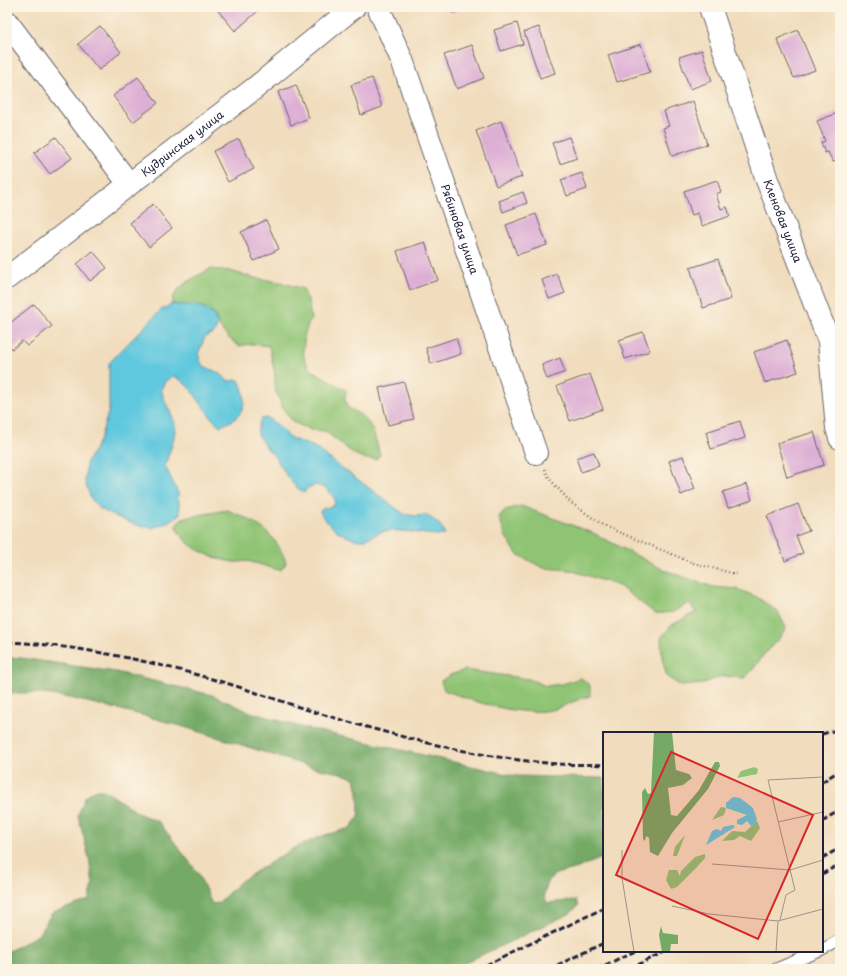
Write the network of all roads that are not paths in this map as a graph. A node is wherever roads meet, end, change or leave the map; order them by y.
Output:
1 (354, 7) edge
2 (378, 7) edge
3 (710, 7) edge
4 (7, 22) edge
5 (130, 184) junction
6 (7, 278) edge
7 (840, 438) edge
8 (536, 453) road end
9 (840, 940) edge
10 (823, 950) edge
11 (818, 952) edge
12 (776, 969) edge

1 - 5 street, Кудринская улица
2 - 8 street, Рябиновая улица
3 - 7 street, Кленовая улица
4 - 5 street
5 - 6 street, Кудринская улица
9 - 10 lane
11 - 12 lane

